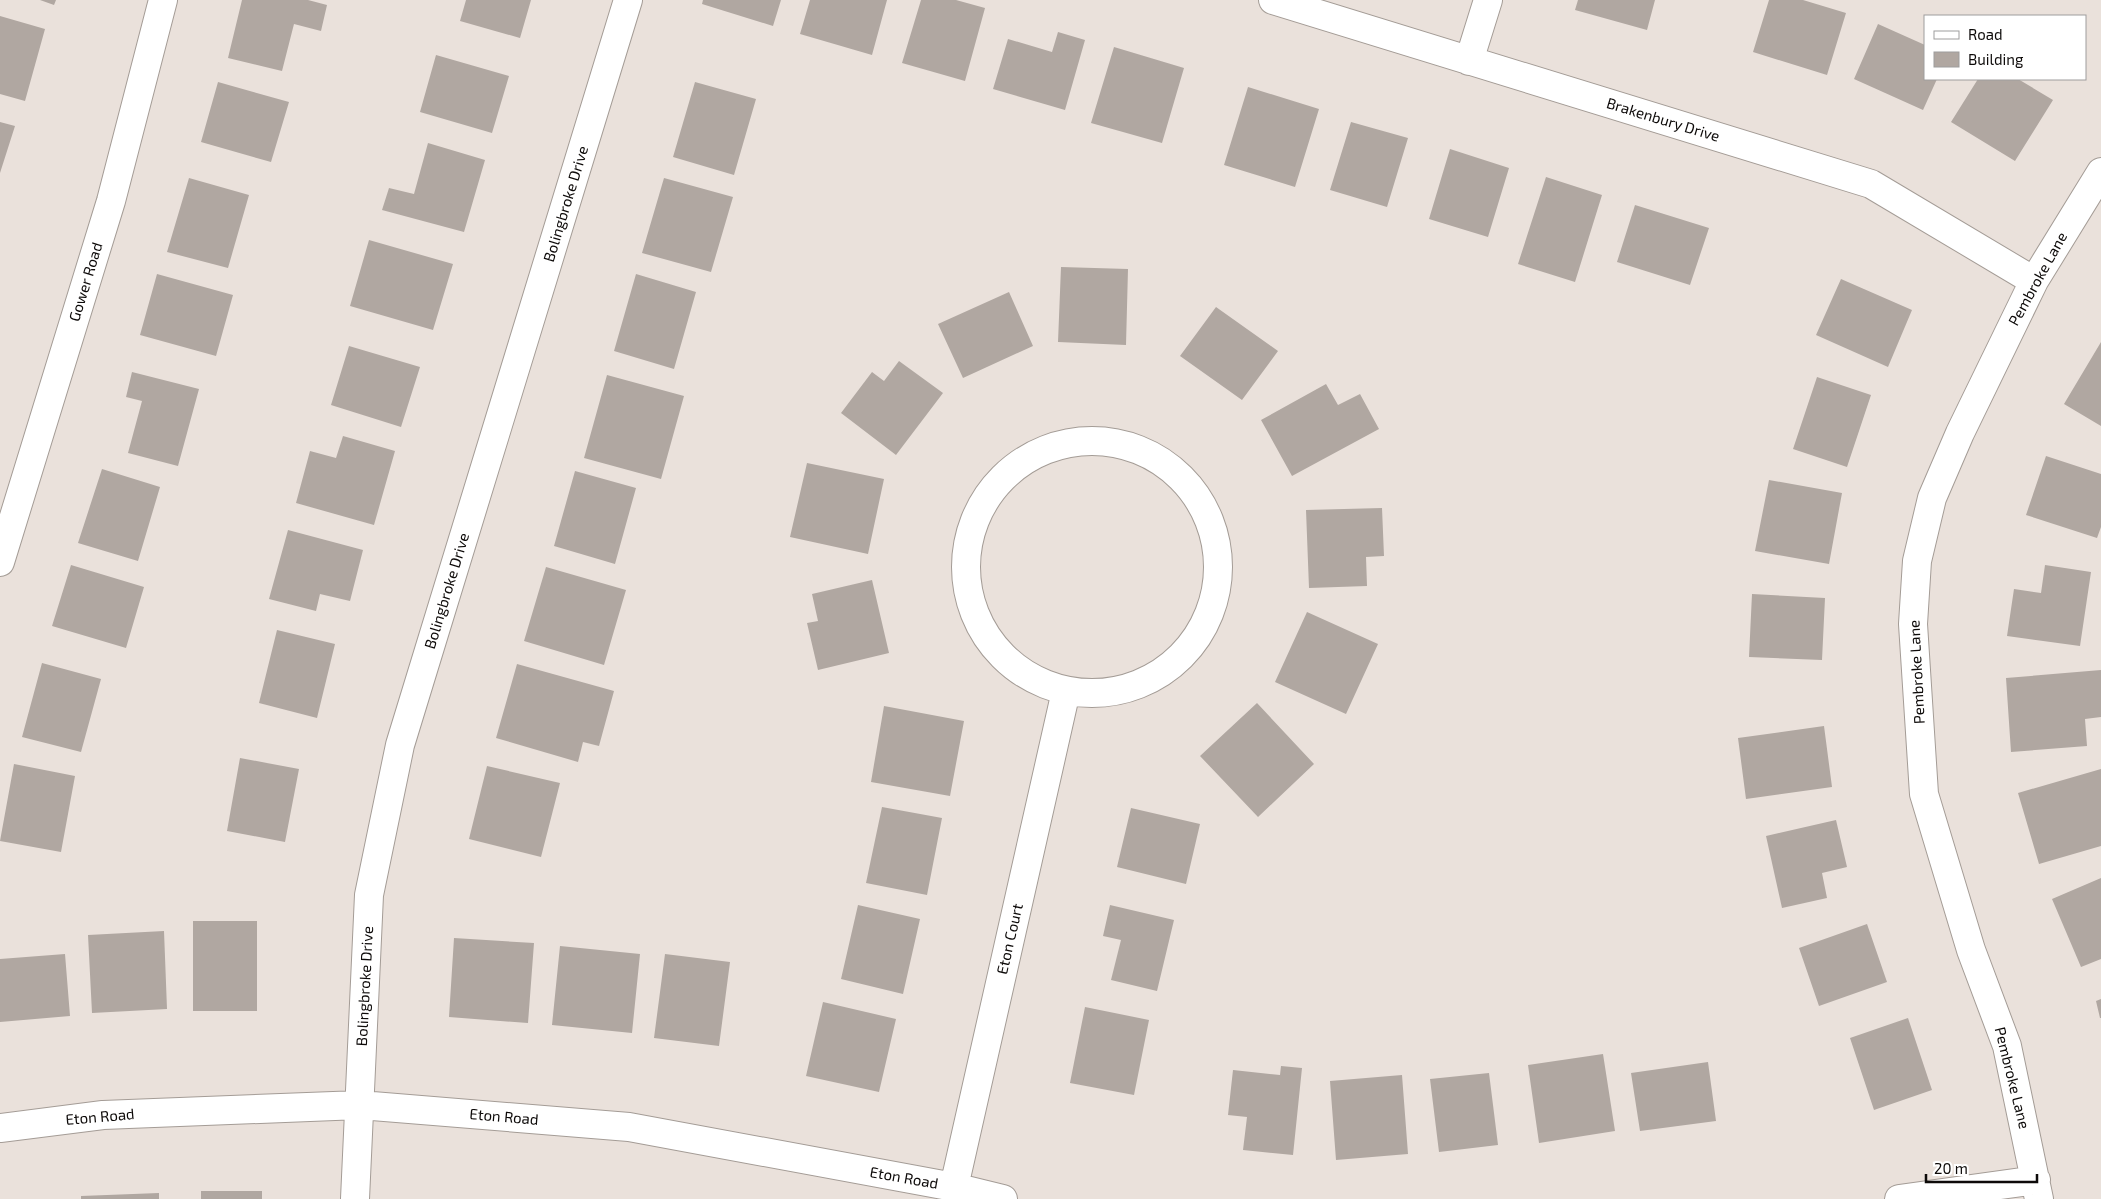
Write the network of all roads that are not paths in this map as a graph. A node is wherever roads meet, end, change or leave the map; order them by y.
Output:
1 (163, 0) edge
2 (628, 0) edge
3 (1273, 0) edge
4 (1488, 0) edge
5 (1469, 61) junction
6 (2101, 172) edge
7 (2034, 281) junction
8 (0, 562) edge
9 (1066, 691) junction
10 (360, 1105) junction
11 (0, 1128) edge
12 (954, 1187) junction
13 (2038, 1190) edge
14 (355, 1199) edge
15 (1003, 1199) edge
16 (1899, 1199) edge

1 - 8 street, Gower Road
2 - 10 street, Bolingbroke Drive
3 - 5 street, Brakenbury Drive
4 - 5 street
5 - 7 street, Brakenbury Drive
6 - 7 street, Pembroke Lane
7 - 13 street, Pembroke Lane
9 - 9 street
9 - 12 street, Eton Court
10 - 11 street, Eton Road
10 - 12 street, Eton Road
10 - 14 street, Bolingbroke Drive
12 - 15 street, Eton Road
13 - 16 street

